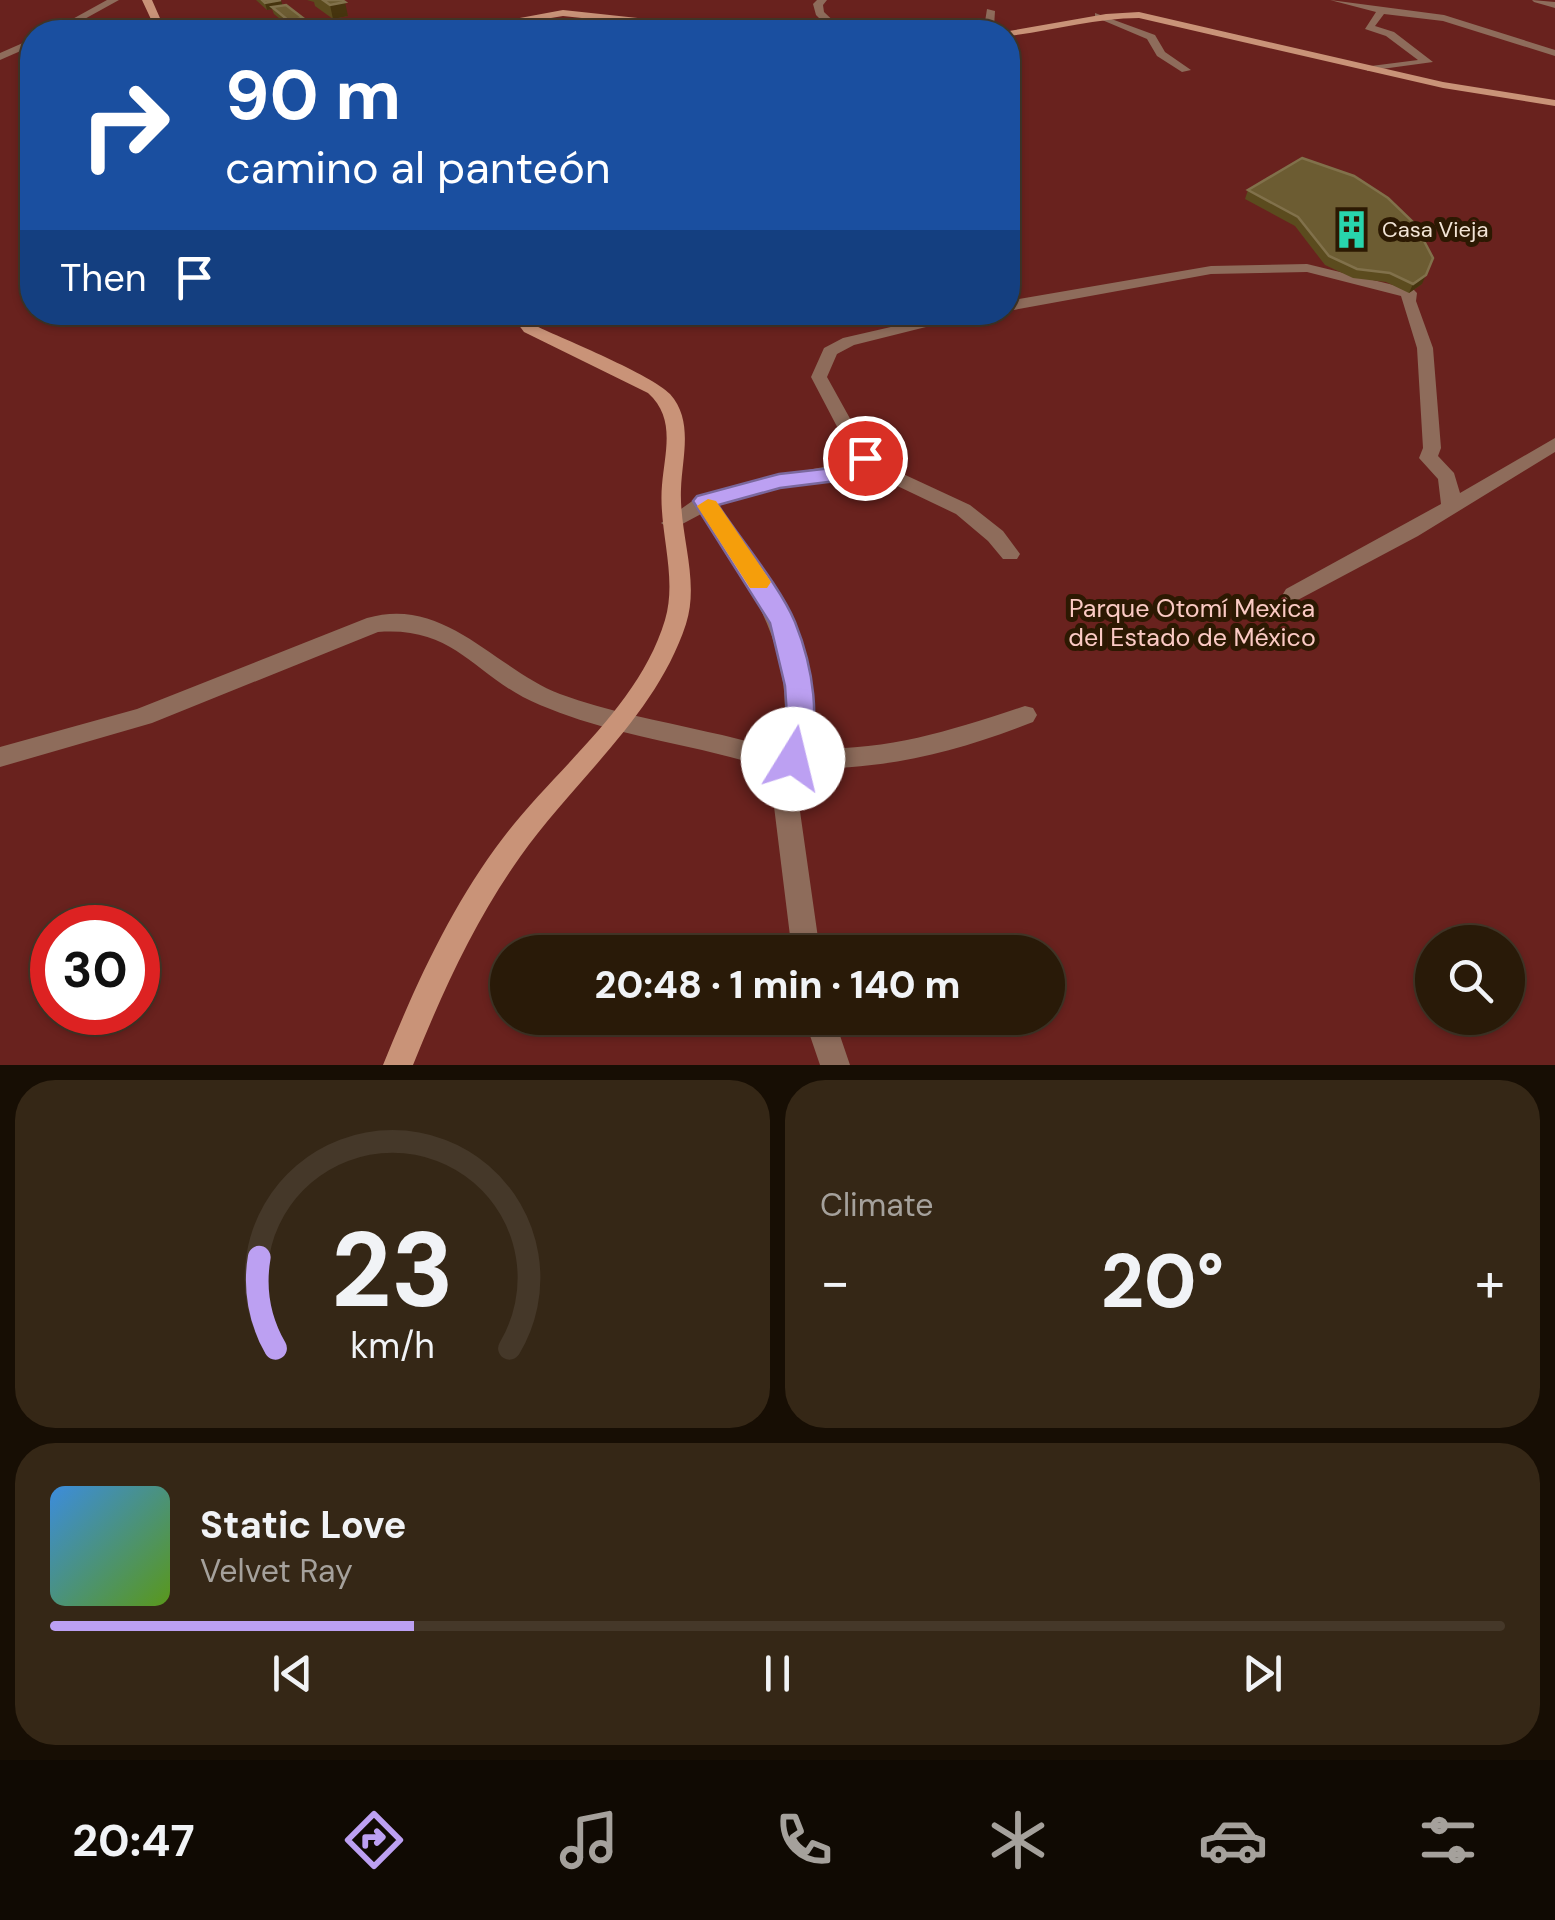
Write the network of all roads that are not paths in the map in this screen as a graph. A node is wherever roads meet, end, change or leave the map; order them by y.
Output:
1 (114, 0) edge
2 (1335, 0) edge
3 (1537, 0) edge
4 (1555, 5) edge
5 (990, 11) dead end
6 (1382, 11) junction
7 (1098, 15) junction
8 (76, 20) edge
9 (523, 20) edge
10 (616, 20) edge
11 (989, 20) edge
12 (1020, 32) edge
13 (1555, 53) edge
14 (1371, 69) junction
15 (1186, 70) dead end
16 (1555, 104) edge
17 (1020, 304) edge
18 (527, 325) edge
19 (918, 325) edge
20 (1555, 444) edge
21 (866, 464) junction
22 (704, 501) junction
23 (1451, 508) junction
24 (671, 523) junction
25 (1010, 554) dead end
26 (1294, 594) dead end
27 (1025, 715) dead end
28 (615, 721) junction
29 (0, 757) edge
30 (786, 759) junction
31 (804, 935) edge
32 (824, 1035) edge
33 (398, 1065) edge
34 (835, 1065) edge

1 - 8 street
2 - 6 street
3 - 4 street
5 - 11 street
6 - 13 street
6 - 14 street
7 - 12 main road
7 - 14 main road
7 - 15 street
9 - 10 main road
14 - 16 main road
17 - 23 street
18 - 24 main road
19 - 21 street
20 - 23 street
21 - 22 street
21 - 25 street
22 - 24 street
22 - 30 street
23 - 26 street
24 - 28 main road
27 - 30 street
28 - 29 street
28 - 30 street
28 - 33 main road
30 - 31 street
32 - 34 street

